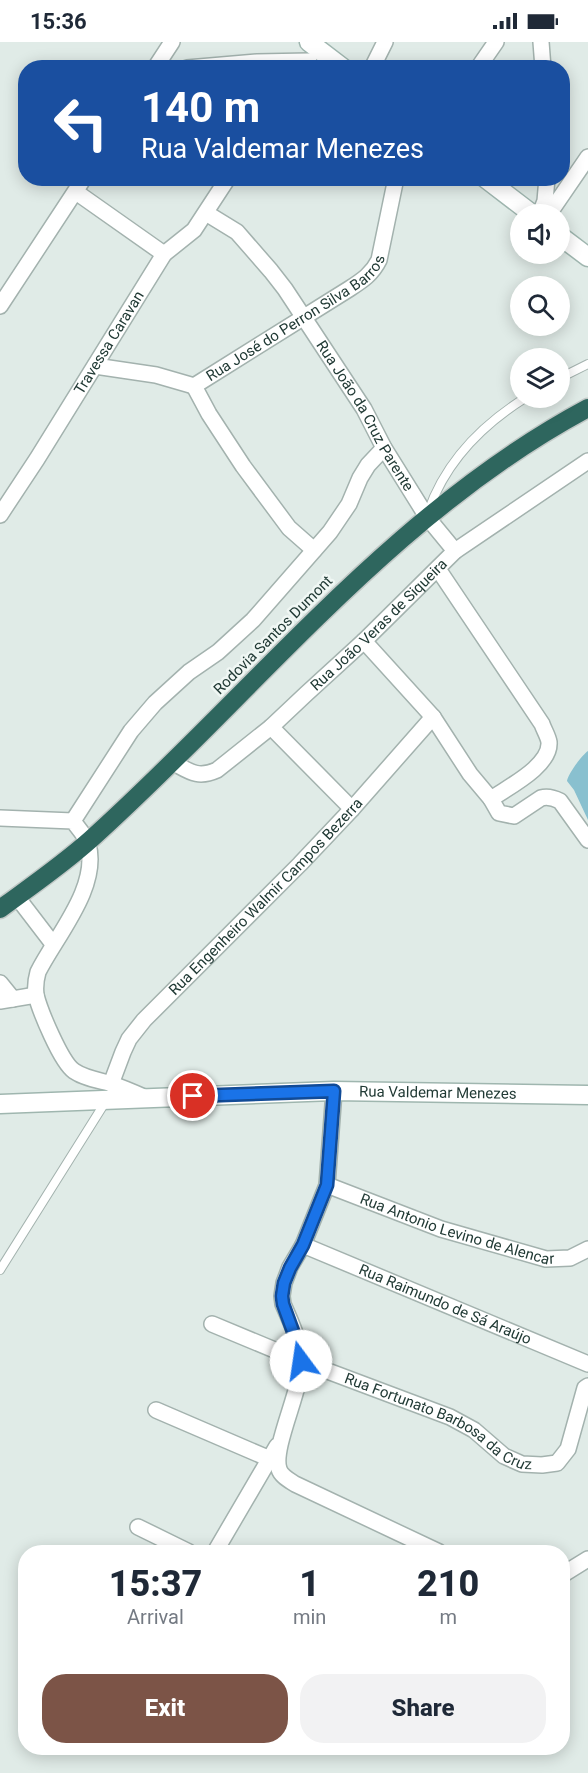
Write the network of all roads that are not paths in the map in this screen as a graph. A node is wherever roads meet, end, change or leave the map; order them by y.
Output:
1 (172, 42) edge
2 (384, 42) edge
3 (496, 42) edge
4 (541, 42) edge
5 (313, 53) edge
6 (160, 60) edge
7 (269, 60) edge
8 (327, 60) edge
9 (376, 60) edge
10 (484, 60) edge
11 (542, 60) edge
12 (588, 157) edge
13 (570, 183) edge
14 (79, 186) edge
15 (218, 186) edge
16 (394, 186) edge
17 (495, 186) edge
18 (546, 186) edge
19 (568, 186) edge
20 (76, 192) junction
21 (519, 204) edge
22 (544, 204) edge
23 (556, 204) edge
24 (206, 213) junction
25 (570, 244) edge
26 (164, 254) junction
27 (588, 257) edge
28 (0, 306) edge
29 (303, 317) junction
30 (588, 364) edge
31 (95, 366) junction
32 (570, 373) edge
33 (194, 386) junction
34 (510, 407) edge
35 (588, 408) edge
36 (384, 448) junction
37 (588, 461) edge
38 (0, 515) edge
39 (427, 516) junction
40 (314, 550) junction
41 (455, 551) junction
42 (438, 569) junction
43 (364, 641) junction
44 (433, 717) junction
45 (271, 727) junction
46 (172, 762) junction
47 (491, 799) junction
48 (352, 809) junction
49 (0, 818) edge
50 (73, 821) junction
51 (588, 840) edge
52 (88, 842) junction
53 (17, 897) junction
54 (0, 909) edge
55 (53, 944) junction
56 (0, 983) edge
57 (36, 995) junction
58 (6, 1000) edge
59 (334, 1091) junction
60 (109, 1092) junction
61 (588, 1095) edge
62 (0, 1104) edge
63 (327, 1185) junction
64 (303, 1245) junction
65 (588, 1249) edge
66 (0, 1270) edge
67 (212, 1324) dead end
68 (301, 1361) junction
69 (588, 1364) edge
70 (586, 1387) edge
71 (156, 1410) dead end
72 (283, 1436) junction
73 (270, 1459) junction
74 (138, 1527) dead end
75 (175, 1545) edge
76 (219, 1545) edge
77 (420, 1545) edge
78 (588, 1559) edge
79 (570, 1570) edge

1 - 6 street
2 - 9 street
3 - 10 street
4 - 11 street
5 - 7 street
5 - 8 main road
12 - 13 street
14 - 20 street
15 - 24 street, Travessa Caravan
16 - 29 street, Rua José do Perron Silva Barros
17 - 21 main road
18 - 22 street
19 - 23 street
20 - 26 street
20 - 28 street
24 - 26 street, Travessa Caravan
24 - 29 street, Rua João da Cruz Parente
25 - 27 main road
26 - 31 street, Travessa Caravan
29 - 33 street, Rua José do Perron Silva Barros
29 - 36 street, Rua João da Cruz Parente
30 - 32 lane
31 - 33 street, Rua José do Perron Silva Barros
31 - 38 street, Travessa Caravan
33 - 40 street
34 - 39 lane
35 - 39 highway, Rodovia Santos Dumont
36 - 39 street, Rua João da Cruz Parente
36 - 40 street
37 - 41 street, Rua João Veras de Siqueira
39 - 41 street, Rua João da Cruz Parente
39 - 46 highway, Rodovia Santos Dumont
40 - 50 street
41 - 42 street, Rua João Veras de Siqueira
42 - 43 street, Rua João Veras de Siqueira
42 - 47 street
43 - 44 street
43 - 45 street, Rua João Veras de Siqueira
44 - 47 street
44 - 48 street, Rua Engenheiro Walmir Campos Bezerra
45 - 46 street, Rua João Veras de Siqueira
45 - 48 street
46 - 52 highway, Rodovia Santos Dumont
47 - 51 street
48 - 60 street, Rua Engenheiro Walmir Campos Bezerra
49 - 50 street
50 - 52 street
52 - 53 highway, Rodovia Santos Dumont
52 - 55 street
53 - 54 highway, Rodovia Santos Dumont
53 - 55 street
55 - 57 street
56 - 58 street
57 - 58 street
57 - 60 street
59 - 60 main road, Rua Valdemar Menezes
59 - 61 main road, Rua Valdemar Menezes
59 - 63 street
60 - 62 main road, Rua Valdemar Menezes
60 - 66 lane
63 - 64 street
63 - 65 street, Rua Antonio Levino de Alencar
64 - 68 street
64 - 69 street, Rua Raimundo de Sá Araújo
67 - 68 street, Rua Fortunato Barbosa da Cruz
68 - 70 street, Rua Fortunato Barbosa da Cruz
68 - 72 street
71 - 73 street
72 - 73 street
72 - 77 street
73 - 76 street
74 - 75 street
78 - 79 street

